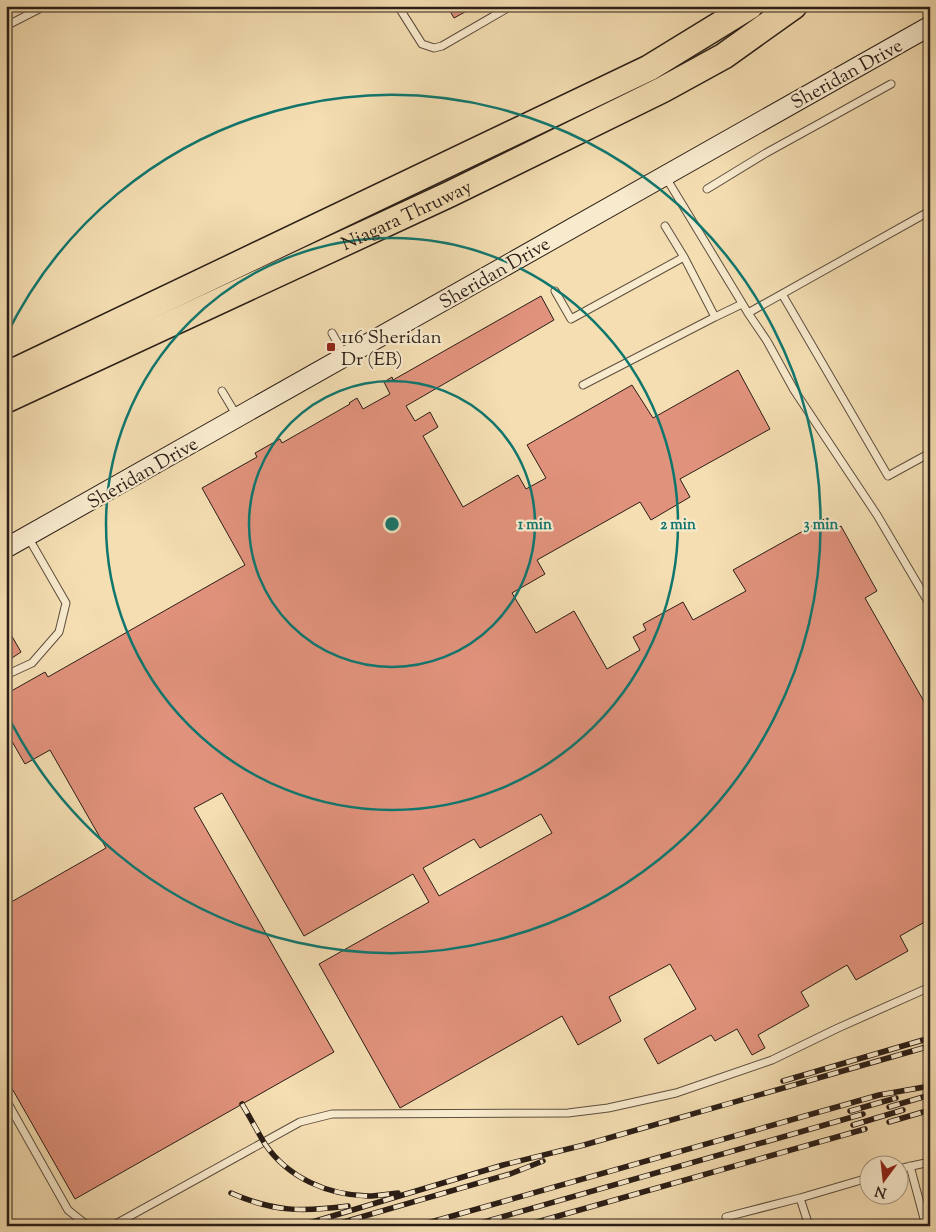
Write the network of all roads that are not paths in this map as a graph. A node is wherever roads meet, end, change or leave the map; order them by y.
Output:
1 (44, 6) edge
2 (398, 6) edge
3 (511, 6) edge
4 (750, 6) edge
5 (794, 6) edge
6 (6, 26) edge
7 (930, 26) edge
8 (891, 84) dead end
9 (664, 175) junction
10 (707, 189) dead end
11 (930, 210) edge
12 (665, 226) dead end
13 (684, 257) junction
14 (554, 291) dead end
15 (782, 294) junction
16 (742, 304) junction
17 (748, 313) junction
18 (715, 318) junction
19 (332, 333) dead end
20 (345, 356) junction
21 (6, 375) edge
22 (583, 385) dead end
23 (222, 391) dead end
24 (6, 400) edge
25 (238, 417) junction
26 (930, 453) edge
27 (28, 536) junction
28 (6, 548) edge
29 (930, 605) edge
30 (6, 675) edge
31 (930, 987) edge
32 (6, 1100) edge
33 (930, 1162) edge
34 (910, 1166) joint
35 (858, 1181) edge
36 (800, 1198) junction
37 (726, 1217) dead end
38 (88, 1226) edge
39 (112, 1226) edge
40 (808, 1226) edge
41 (926, 1226) edge

1 - 6 lane
2 - 3 lane
4 - 21 highway, Niagara Thruway
5 - 24 highway, Niagara Thruway
7 - 9 main road, Sheridan Drive
8 - 10 lane
9 - 16 lane
9 - 20 main road, Sheridan Drive
11 - 15 lane
12 - 13 lane
13 - 14 lane
13 - 18 lane
15 - 17 lane
15 - 26 lane
16 - 17 lane
16 - 18 lane
17 - 29 lane
18 - 22 lane
19 - 20 lane
20 - 25 main road, Sheridan Drive
23 - 25 lane
25 - 27 main road, Sheridan Drive
27 - 28 main road, Sheridan Drive
27 - 30 lane
31 - 39 lane
32 - 38 lane
33 - 34 lane
34 - 41 lane
35 - 36 lane
36 - 37 lane
36 - 40 lane

